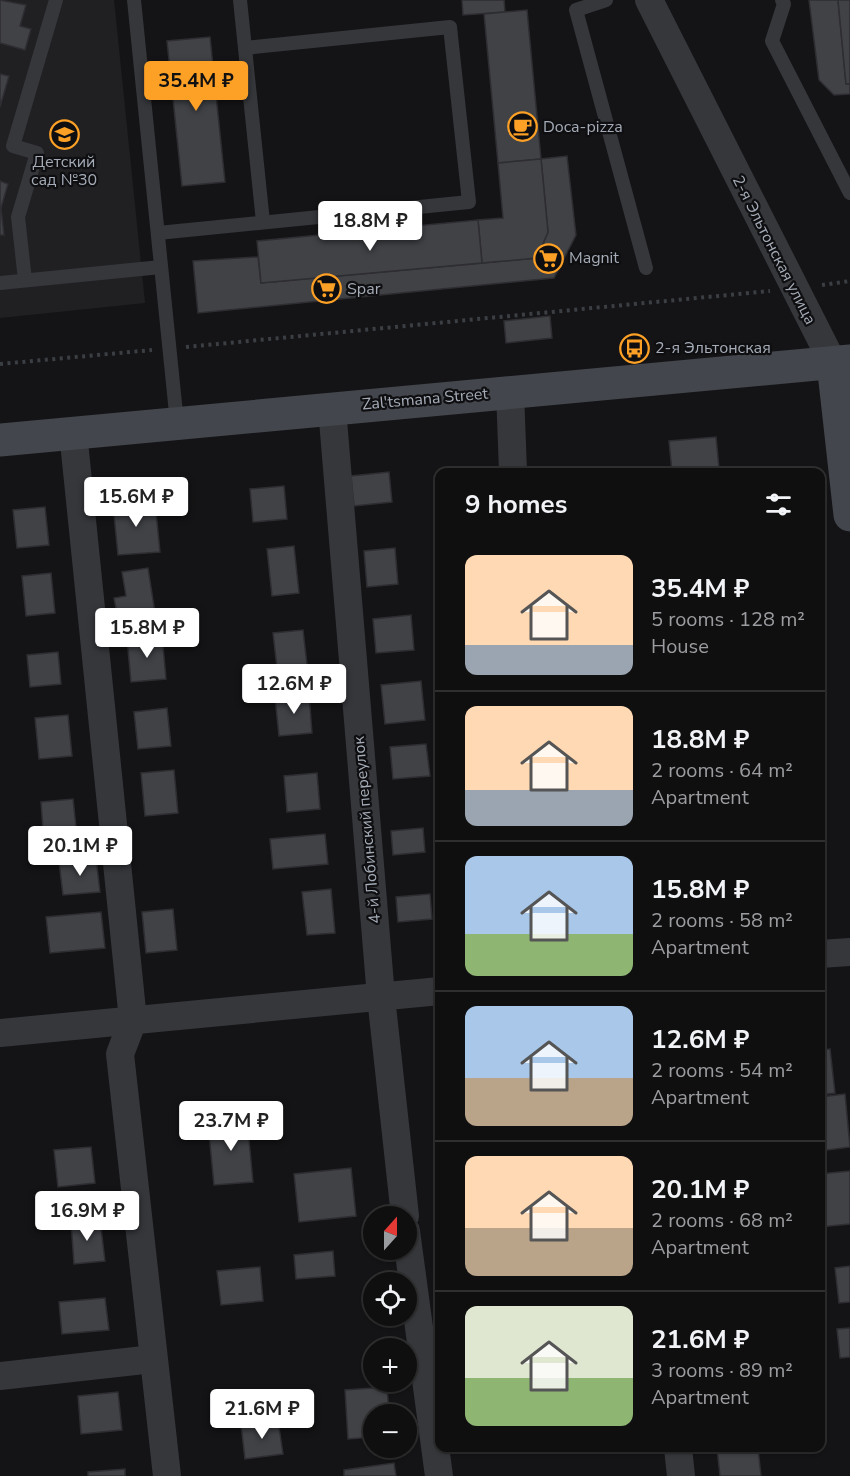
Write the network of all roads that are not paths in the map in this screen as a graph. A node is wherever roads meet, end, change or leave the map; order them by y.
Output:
1 (56, 0) edge
2 (134, 0) edge
3 (240, 0) edge
4 (606, 0) edge
5 (649, 0) edge
6 (782, 0) edge
7 (245, 48) junction
8 (850, 193) edge
9 (263, 222) junction
10 (158, 232) junction
11 (161, 267) junction
12 (646, 268) dead end
13 (25, 280) junction
14 (0, 283) edge
15 (841, 362) edge
16 (510, 391) junction
17 (332, 408) junction
18 (177, 423) junction
19 (73, 432) junction
20 (0, 440) edge
21 (513, 468) edge
22 (850, 515) edge
23 (850, 952) edge
24 (825, 954) edge
25 (435, 992) edge
26 (381, 997) junction
27 (133, 1020) junction
28 (0, 1033) edge
29 (404, 1206) edge
30 (410, 1260) edge
31 (153, 1359) junction
32 (0, 1376) edge
33 (435, 1446) edge
34 (436, 1452) edge
35 (678, 1452) edge
36 (167, 1476) edge
37 (439, 1476) edge
38 (681, 1476) edge

1 - 13 lane
2 - 10 lane
3 - 7 lane
4 - 12 lane
5 - 15 street, 2-я Эльтонская улица
6 - 8 lane
7 - 9 lane
7 - 9 lane
9 - 10 lane
10 - 11 lane
11 - 13 lane
11 - 18 lane
13 - 14 lane
15 - 16 street, Zal'tsmana Street
15 - 22 street, 2-я Эльтонская улица
16 - 17 street, Zal'tsmana Street
16 - 21 street
17 - 18 street, Zal'tsmana Street
17 - 26 street, 4-й Лобинский переулок
18 - 19 street, Zal'tsmana Street
19 - 20 street, Zal'tsmana Street
19 - 27 street
23 - 24 street
25 - 26 street
26 - 27 street
26 - 29 street, 4-й Лобинский переулок
27 - 28 street
27 - 31 street
30 - 33 street
31 - 32 street
31 - 36 street
34 - 37 street
35 - 38 street

